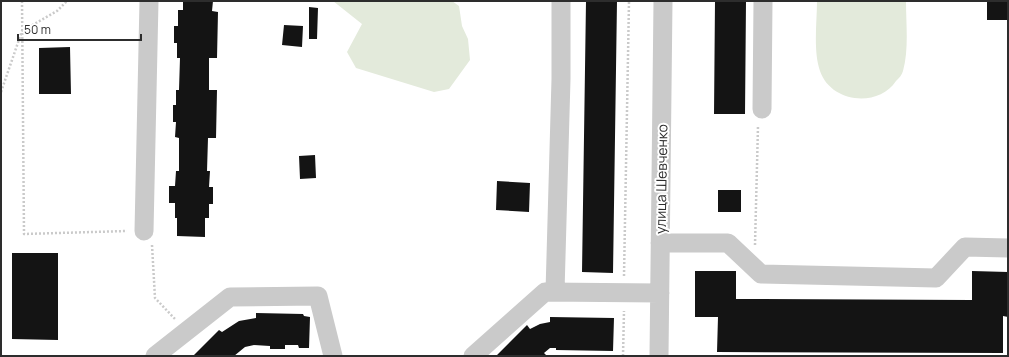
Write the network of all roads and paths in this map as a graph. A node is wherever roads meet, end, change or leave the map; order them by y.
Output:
1 (22, 1) edge
2 (67, 1) edge
3 (149, 1) edge
4 (561, 1) edge
5 (629, 1) edge
6 (663, 1) edge
7 (763, 1) edge
8 (22, 31) junction
9 (1, 92) edge
10 (762, 110) joint
11 (144, 231) junction
12 (660, 243) junction
13 (1008, 248) edge
14 (754, 267) junction
15 (555, 292) junction
16 (624, 293) junction
17 (660, 294) junction
18 (187, 331) junction
19 (155, 356) edge
20 (333, 356) edge
21 (473, 356) edge
22 (623, 356) edge
23 (659, 356) edge

1 - 8 path
2 - 8 path
3 - 11 street
4 - 15 street
5 - 16 path
6 - 12 street, улица Шевченко
7 - 10 street
8 - 9 path
8 - 11 path
10 - 14 path
11 - 18 path
12 - 14 street
12 - 17 street, улица Шевченко
13 - 14 street
15 - 16 street
15 - 21 street
16 - 17 street
16 - 22 path
17 - 23 street, улица Шевченко
18 - 19 street
18 - 20 street

